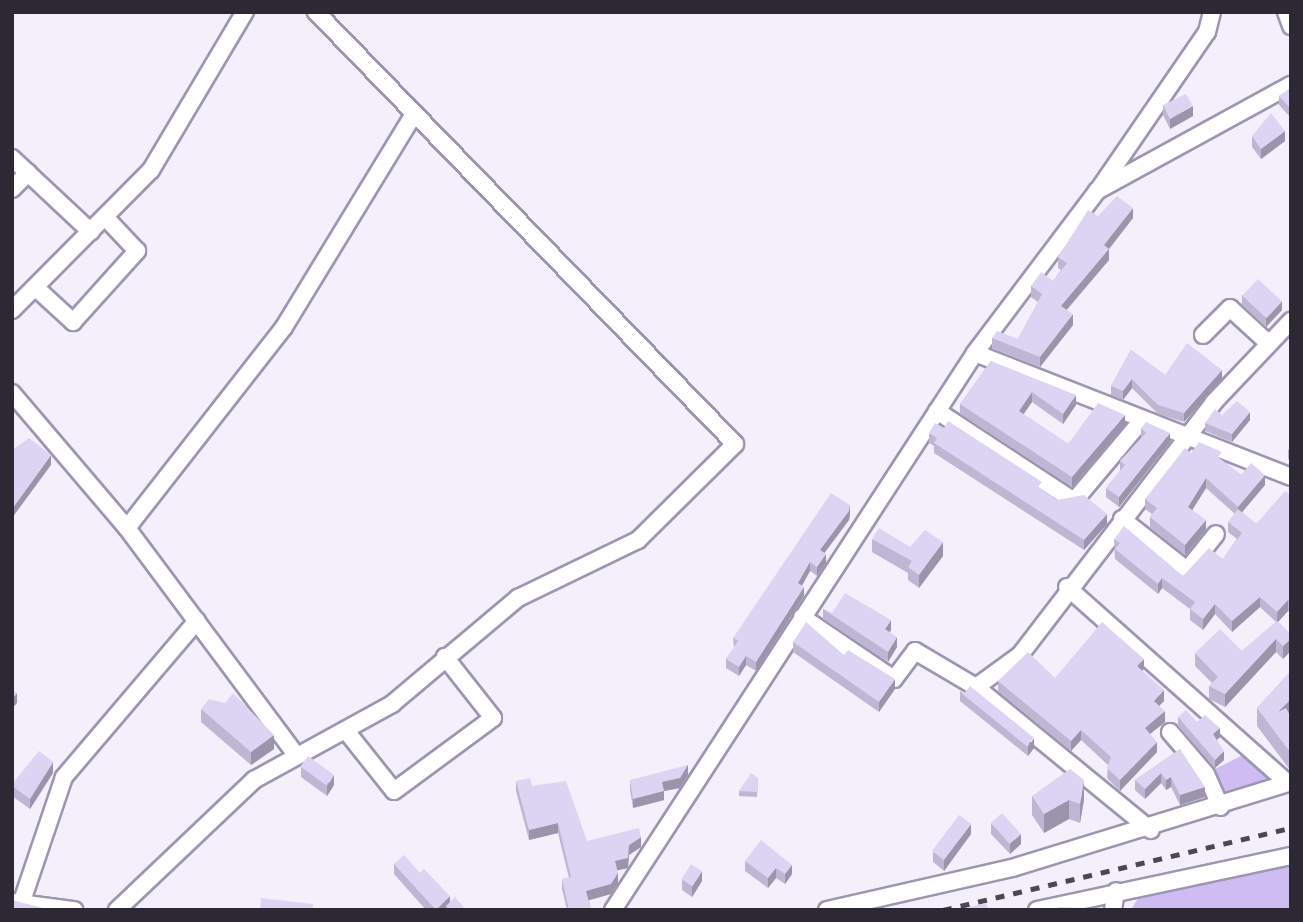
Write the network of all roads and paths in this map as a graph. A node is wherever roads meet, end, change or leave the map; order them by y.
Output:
1 (245, 12) edge
2 (316, 12) edge
3 (1212, 12) edge
4 (1286, 12) edge
5 (1291, 26) edge
6 (1291, 85) edge
7 (414, 114) junction
8 (12, 158) edge
9 (28, 173) junction
10 (12, 189) edge
11 (1097, 191) junction
12 (105, 217) junction
13 (91, 232) junction
14 (35, 287) junction
15 (12, 310) edge
16 (1291, 321) edge
17 (1203, 335) dead end
18 (1268, 343) junction
19 (975, 353) junction
20 (12, 393) edge
21 (937, 411) junction
22 (1143, 418) junction
23 (1188, 436) junction
24 (1291, 477) edge
25 (1122, 519) junction
26 (127, 528) junction
27 (1216, 534) dead end
28 (1067, 587) junction
29 (802, 617) junction
30 (197, 621) junction
31 (445, 657) junction
32 (976, 687) junction
33 (347, 732) junction
34 (1170, 732) dead end
35 (294, 752) junction
36 (1290, 782) edge
37 (1222, 807) junction
38 (1151, 830) junction
39 (1291, 856) edge
40 (1116, 891) junction
41 (17, 903) edge
42 (74, 910) edge
43 (117, 910) edge
44 (613, 910) edge
45 (827, 910) edge
46 (1037, 910) edge
47 (1113, 910) edge

1 - 12 street
2 - 7 street
3 - 11 street
4 - 5 street
6 - 11 street
7 - 26 street
7 - 31 street
8 - 9 street
9 - 10 street
9 - 13 street
11 - 19 street
12 - 13 street
12 - 14 street
13 - 14 street
14 - 15 street
16 - 18 street
17 - 18 street
18 - 23 street
19 - 21 street
19 - 22 street
20 - 26 street
21 - 22 street
21 - 29 street
22 - 23 street
23 - 24 street
23 - 25 street
25 - 27 street
25 - 28 street
26 - 30 street
28 - 32 street
28 - 36 street
29 - 32 street
29 - 44 street
30 - 35 street
30 - 41 street
31 - 33 street
31 - 33 street
32 - 38 street
33 - 35 street
34 - 37 street
35 - 43 street
36 - 37 street
37 - 38 street
38 - 45 street
39 - 40 street
40 - 46 street
40 - 47 street
41 - 42 street

